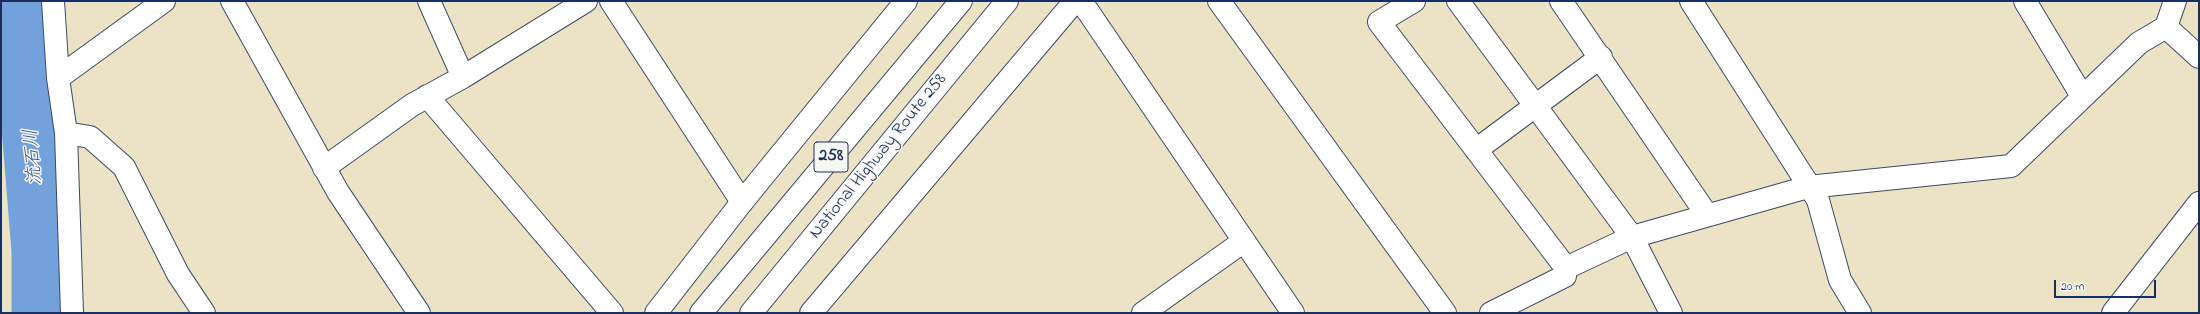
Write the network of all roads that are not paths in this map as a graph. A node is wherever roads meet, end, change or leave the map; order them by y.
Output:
1 (53, 1) edge
2 (164, 1) edge
3 (232, 1) edge
4 (429, 1) edge
5 (586, 1) edge
6 (611, 1) edge
7 (906, 1) edge
8 (961, 1) edge
9 (1007, 1) edge
10 (1074, 1) edge
11 (1081, 1) edge
12 (1219, 1) edge
13 (1414, 1) edge
14 (1458, 1) edge
15 (1561, 1) edge
16 (1691, 1) edge
17 (2026, 1) edge
18 (2175, 1) edge
19 (2166, 27) junction
20 (1601, 57) junction
21 (2199, 57) edge
22 (463, 76) junction
23 (58, 78) junction
24 (427, 96) junction
25 (2082, 96) junction
26 (1536, 106) junction
27 (66, 132) junction
28 (1476, 150) junction
29 (324, 168) junction
30 (1808, 187) junction
31 (742, 202) junction
32 (2199, 204) edge
33 (1707, 215) junction
34 (1632, 237) junction
35 (1244, 241) junction
36 (1566, 268) junction
37 (813, 312) edge
38 (72, 313) edge
39 (204, 313) edge
40 (419, 313) edge
41 (612, 313) edge
42 (656, 313) edge
43 (702, 313) edge
44 (751, 313) edge
45 (1143, 313) edge
46 (1293, 313) edge
47 (1444, 313) edge
48 (1491, 313) edge
49 (1671, 313) edge
50 (1860, 313) edge
51 (2113, 313) edge

1 - 23 main road
2 - 23 main road
3 - 29 main road
4 - 22 main road
5 - 22 main road
6 - 31 main road
7 - 31 main road
8 - 43 main road, National Highway Route 258 / 258
9 - 44 main road, National Highway Route 258 / 258
10 - 37 main road
11 - 35 main road
12 - 47 main road
13 - 28 main road
14 - 26 main road
15 - 20 main road
16 - 30 main road
17 - 25 main road
18 - 19 main road
19 - 21 main road
19 - 25 main road
20 - 26 main road
20 - 33 main road
22 - 24 main road
23 - 27 main road
24 - 29 main road
24 - 41 main road
25 - 30 main road
26 - 28 main road
26 - 34 main road
27 - 38 main road
27 - 39 main road
28 - 36 main road
29 - 40 main road
30 - 33 main road
30 - 50 main road
31 - 42 main road
32 - 51 main road
33 - 34 main road
34 - 36 main road
34 - 49 main road
35 - 45 main road
35 - 46 main road
36 - 48 main road

